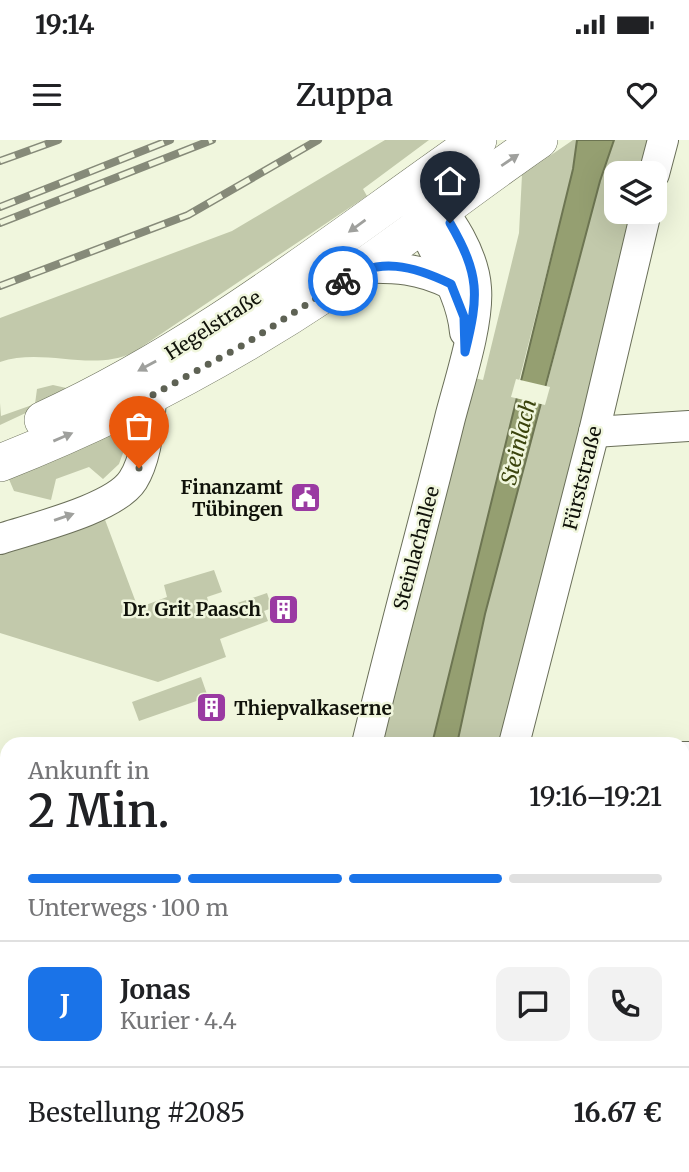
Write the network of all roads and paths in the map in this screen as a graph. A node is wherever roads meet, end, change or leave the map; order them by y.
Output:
1 (478, 140) edge
2 (539, 140) edge
3 (663, 140) edge
4 (657, 161) edge
5 (412, 186) junction
6 (431, 217) junction
7 (643, 224) edge
8 (361, 268) junction
9 (451, 284) junction
10 (465, 352) junction
11 (151, 396) junction
12 (689, 426) edge
13 (594, 432) junction
14 (0, 438) edge
15 (0, 463) edge
16 (0, 539) edge
17 (368, 737) edge
18 (516, 737) edge

1 - 5 main road, Hegelstraße
6 -> 2 main road, Hegelstraße
3 - 4 street
5 - 6 street
5 -> 14 main road, Hegelstraße
6 - 8 main road, Hegelstraße
6 - 9 street, Steinlachallee
6 - 10 street, Steinlachallee
7 - 13 street, Fürststraße
8 - 9 street
8 - 11 main road, Hegelstraße
9 - 10 street, Steinlachallee
10 - 17 street, Steinlachallee
15 -> 11 main road, Hegelstraße
16 -> 11 street
12 - 13 street
13 - 18 street, Fürststraße

